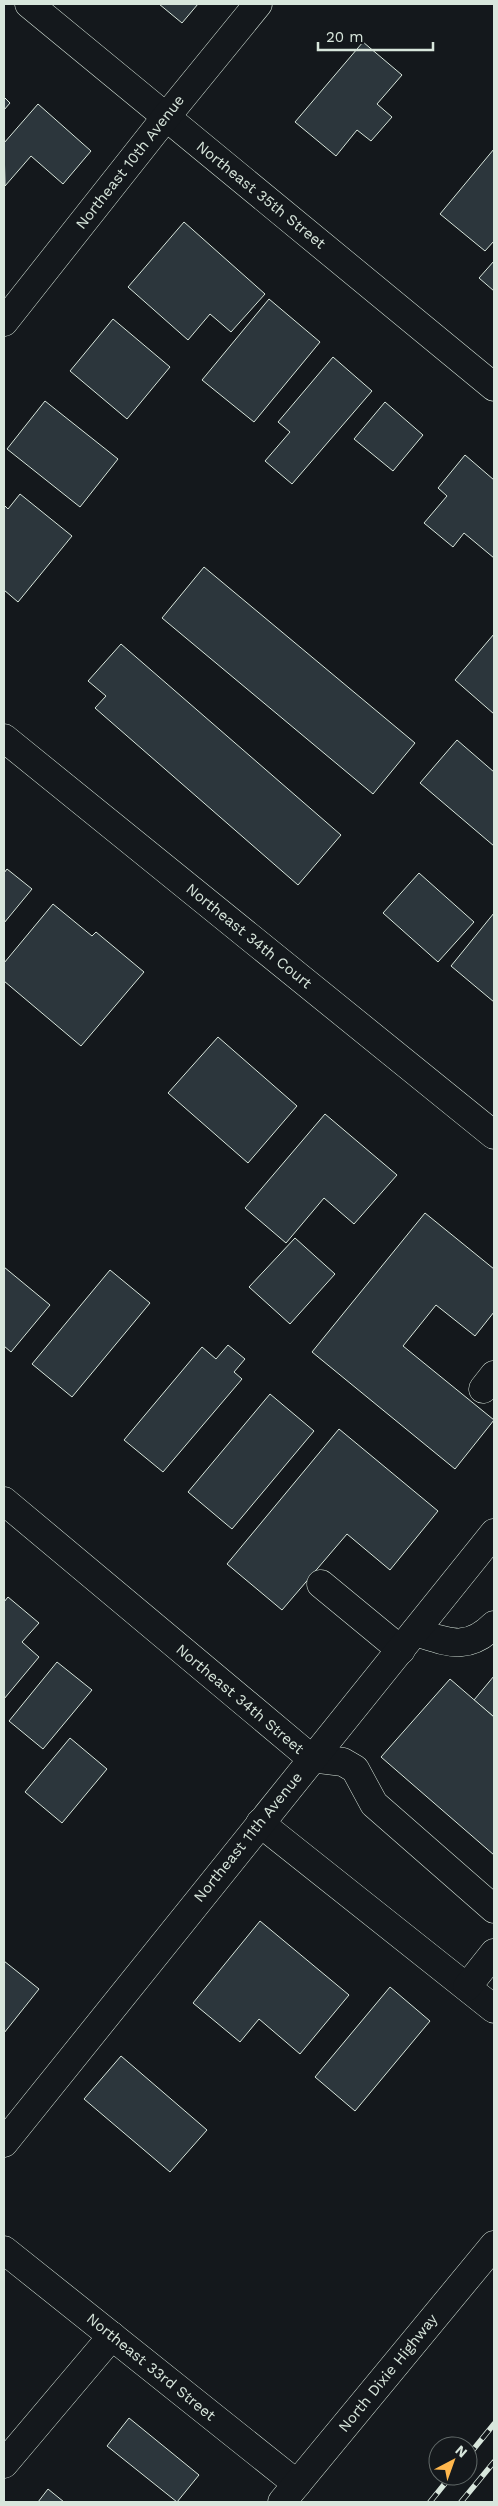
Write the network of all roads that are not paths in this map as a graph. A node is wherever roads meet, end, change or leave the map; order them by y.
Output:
1 (29, 4) edge
2 (258, 4) edge
3 (166, 116) junction
4 (4, 322) edge
5 (494, 387) edge
6 (4, 738) edge
7 (494, 1135) edge
8 (4, 1501) edge
9 (494, 1533) edge
10 (321, 1584) dead end
11 (494, 1625) edge
12 (408, 1641) junction
13 (311, 1758) junction
14 (260, 1823) junction
15 (494, 1909) edge
16 (494, 1953) edge
17 (467, 1987) junction
18 (494, 2009) edge
19 (4, 2143) edge
20 (494, 2245) edge
21 (4, 2250) edge
22 (112, 2336) junction
23 (4, 2464) edge
24 (290, 2493) edge

1 - 3 street, Northeast 35th Street
2 - 3 street, Northeast 10th Avenue
3 - 4 street, Northeast 10th Avenue
3 - 5 street, Northeast 35th Street
6 - 7 street, Northeast 34th Court
8 - 13 street, Northeast 34th Street
9 - 12 street, Northeast 11th Avenue
10 - 12 street
11 - 12 street
12 - 13 street, Northeast 11th Avenue
13 - 14 street, Northeast 11th Avenue
13 - 15 street, Northeast 34th Street
14 - 17 street
14 - 19 street, Northeast 11th Avenue
16 - 17 street
17 - 18 street
20 - 24 street, North Dixie Highway
21 - 22 street, Northeast 33rd Street
22 - 23 street
22 - 24 street, Northeast 33rd Street

